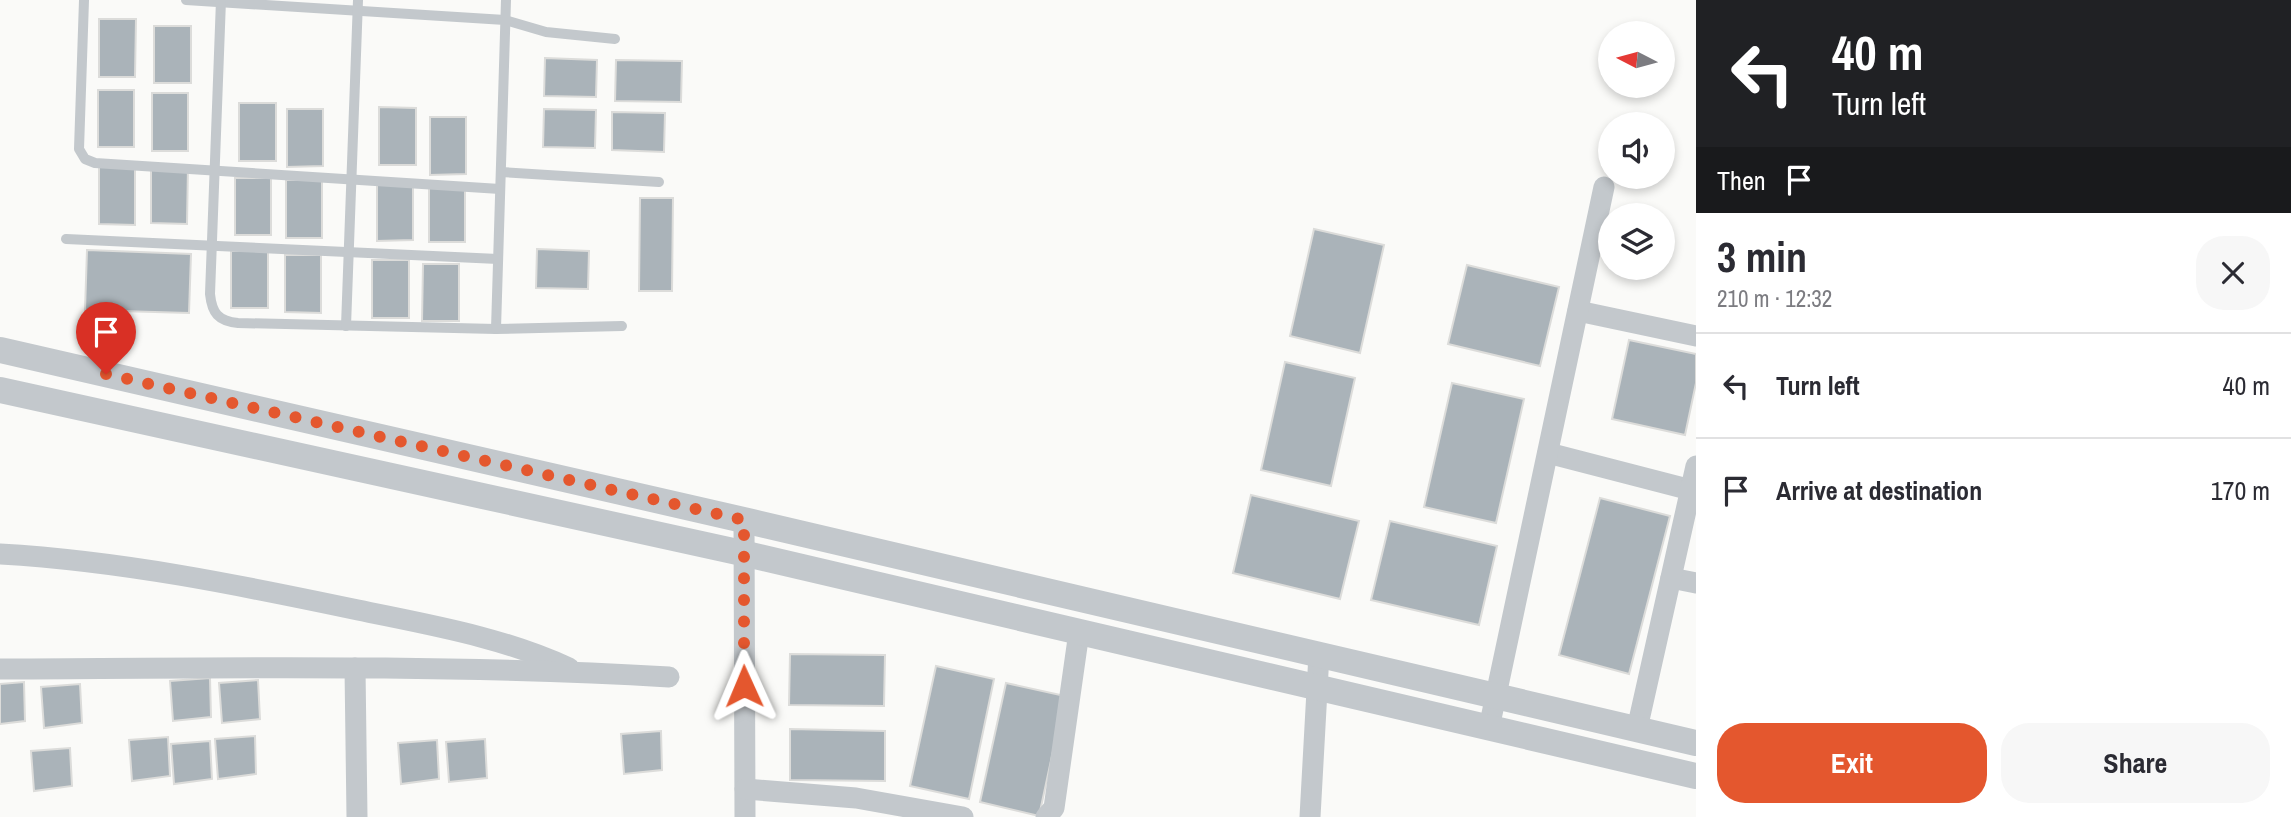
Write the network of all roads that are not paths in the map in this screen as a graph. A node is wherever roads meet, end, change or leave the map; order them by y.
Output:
1 (84, 0) edge
2 (186, 0) edge
3 (506, 0) edge
4 (221, 1) edge
5 (358, 5) edge
6 (505, 20) junction
7 (615, 39) dead end
8 (214, 171) junction
9 (501, 172) junction
10 (352, 181) junction
11 (659, 182) dead end
12 (500, 189) junction
13 (1604, 189) edge
14 (66, 239) dead end
15 (212, 245) junction
16 (349, 252) junction
17 (498, 259) junction
18 (1578, 311) junction
19 (346, 326) junction
20 (622, 326) dead end
21 (496, 329) junction
22 (1696, 336) edge
23 (0, 350) edge
24 (0, 390) edge
25 (1548, 453) junction
26 (1696, 466) edge
27 (1691, 490) junction
28 (744, 520) junction
29 (742, 553) junction
30 (0, 554) edge
31 (1671, 578) junction
32 (1696, 583) edge
33 (1079, 632) junction
34 (1319, 654) junction
35 (355, 668) junction
36 (0, 669) edge
37 (576, 671) junction
38 (669, 677) dead end
39 (1315, 688) junction
40 (1497, 696) junction
41 (1489, 728) junction
42 (1637, 729) junction
43 (1696, 743) edge
44 (1696, 776) edge
45 (745, 789) junction
46 (357, 817) edge
47 (745, 817) edge
48 (963, 817) edge
49 (1046, 817) edge
50 (1310, 817) edge

1 - 8 lane
2 - 4 lane
3 - 6 lane
4 - 5 lane
4 - 8 lane
5 - 6 lane
5 - 10 lane
6 - 7 lane
6 - 9 lane
8 - 10 lane
8 - 15 lane
9 - 11 lane
9 - 12 lane
10 - 12 lane
10 - 16 lane
12 - 17 lane
13 - 18 street
14 - 15 lane
15 - 16 lane
15 - 19 lane
16 - 17 lane
16 - 19 lane
17 - 21 lane
18 - 22 street
18 - 25 street
19 - 21 lane
20 - 21 lane
23 - 28 street
24 - 29 street
25 - 27 street
25 - 40 street
26 - 27 street
27 - 31 street
28 - 29 street
28 - 34 street
29 - 33 street
29 - 45 street
30 - 37 street
31 - 32 street
31 - 42 street
33 - 39 street
33 - 49 street
34 - 39 street
34 - 40 street
35 - 36 street
35 - 37 street
35 - 46 street
37 - 38 street
39 - 41 street
39 - 50 street
40 - 41 street
40 - 42 street
41 - 44 street
42 - 43 street
45 - 47 street
45 - 48 street

